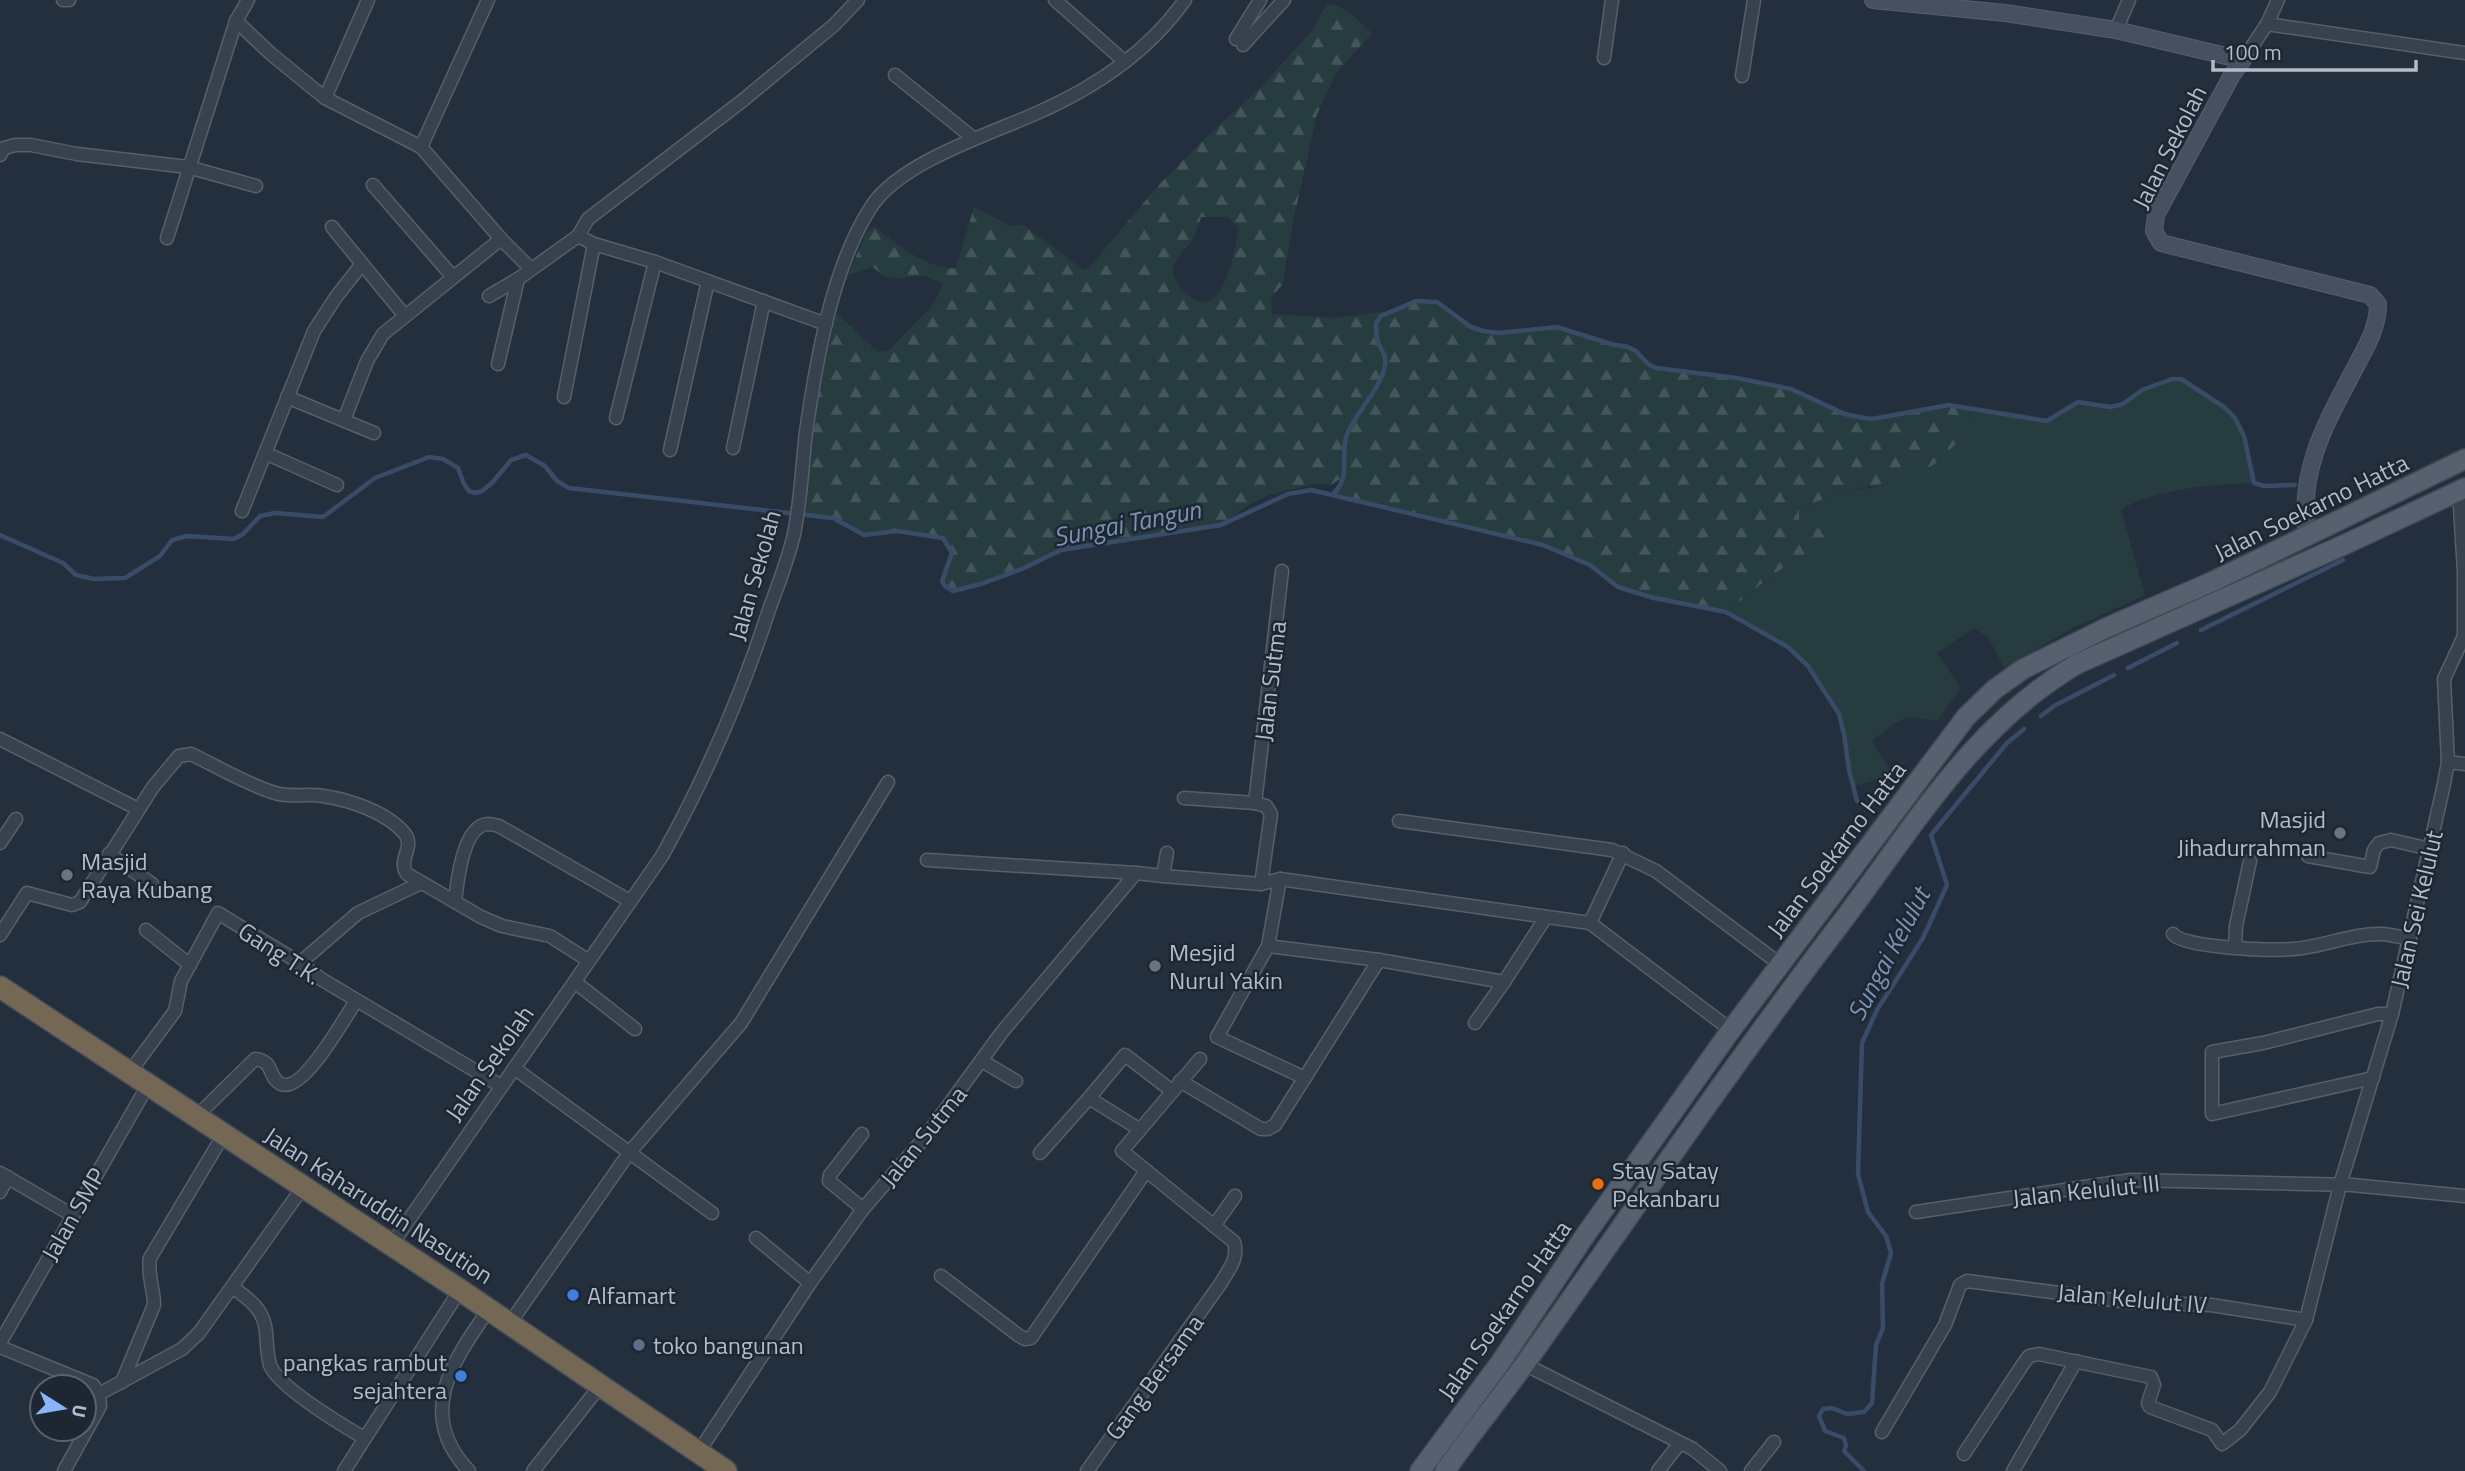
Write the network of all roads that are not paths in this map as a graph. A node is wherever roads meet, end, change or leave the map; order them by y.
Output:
1 (235, 0) edge
2 (248, 0) edge
3 (368, 0) edge
4 (488, 0) edge
5 (858, 0) edge
6 (1055, 0) edge
7 (1185, 0) edge
8 (1260, 0) edge
9 (1284, 0) edge
10 (1612, 0) edge
11 (1754, 0) edge
12 (1873, 0) edge
13 (2129, 0) edge
14 (2278, 0) edge
15 (1912, 2) edge
16 (237, 19) junction
17 (2267, 24) junction
18 (2116, 30) junction
19 (2465, 53) edge
20 (1604, 58) dead end
21 (2243, 60) junction
22 (1125, 62) junction
23 (895, 75) dead end
24 (1742, 76) dead end
25 (325, 98) junction
26 (973, 138) junction
27 (421, 147) junction
28 (0, 155) edge
29 (188, 167) junction
30 (373, 185) dead end
31 (256, 186) dead end
32 (332, 228) dead end
33 (578, 236) junction
34 (167, 238) dead end
35 (501, 239) junction
36 (594, 244) junction
37 (655, 262) junction
38 (362, 264) junction
39 (531, 269) junction
40 (453, 276) junction
41 (519, 279) junction
42 (708, 281) junction
43 (489, 296) dead end
44 (764, 301) junction
45 (405, 316) junction
46 (826, 324) junction
47 (498, 365) dead end
48 (288, 397) junction
49 (564, 397) dead end
50 (617, 418) dead end
51 (344, 420) junction
52 (374, 433) dead end
53 (733, 448) dead end
54 (670, 450) dead end
55 (265, 453) junction
56 (2465, 459) edge
57 (337, 485) dead end
58 (2462, 490) edge
59 (242, 511) dead end
60 (2342, 520) junction
61 (2307, 535) junction
62 (2348, 543) junction
63 (1282, 571) dead end
64 (0, 739) edge
65 (2448, 762) junction
66 (2465, 764) edge
67 (888, 782) dead end
68 (1184, 798) dead end
69 (1255, 803) junction
70 (138, 808) junction
71 (16, 819) dead end
72 (1399, 821) dead end
73 (0, 844) edge
74 (2431, 849) junction
75 (1167, 853) dead end
76 (1623, 853) junction
77 (109, 854) junction
78 (2308, 856) dead end
79 (927, 860) dead end
80 (2250, 861) dead end
81 (1136, 873) junction
82 (1163, 876) junction
83 (1280, 879) junction
84 (421, 883) junction
85 (152, 884) dead end
86 (1261, 884) junction
87 (630, 901) junction
88 (455, 902) junction
89 (1546, 917) junction
90 (1590, 923) junction
91 (146, 930) dead end
92 (2173, 934) dead end
93 (0, 935) edge
94 (2410, 939) junction
95 (1268, 946) junction
96 (2235, 948) junction
97 (1379, 960) junction
98 (589, 961) junction
99 (300, 963) junction
100 (190, 965) junction
101 (1781, 965) junction
102 (575, 982) junction
103 (1504, 982) junction
104 (0, 987) edge
105 (356, 1001) junction
106 (2392, 1014) junction
107 (1475, 1023) dead end
108 (635, 1029) dead end
109 (1731, 1030) junction
110 (1200, 1059) dead end
111 (982, 1061) junction
112 (514, 1068) junction
113 (130, 1072) junction
114 (1305, 1078) junction
115 (2373, 1078) junction
116 (1016, 1081) dead end
117 (148, 1085) junction
118 (501, 1086) junction
119 (1176, 1086) junction
120 (1089, 1098) junction
121 (197, 1116) junction
122 (1139, 1129) junction
123 (862, 1134) dead end
124 (224, 1135) junction
125 (629, 1153) junction
126 (1040, 1153) dead end
127 (1146, 1171) junction
128 (4, 1175) edge
129 (2340, 1185) junction
130 (303, 1187) junction
131 (0, 1192) edge
132 (1235, 1196) dead end
133 (2465, 1196) edge
134 (1612, 1198) junction
135 (863, 1209) junction
136 (1633, 1211) junction
137 (1916, 1212) dead end
138 (712, 1213) dead end
139 (72, 1215) junction
140 (1214, 1226) junction
141 (756, 1238) dead end
142 (392, 1244) junction
143 (941, 1276) dead end
144 (810, 1283) junction
145 (232, 1287) junction
146 (460, 1290) junction
147 (489, 1309) junction
148 (2306, 1320) junction
149 (510, 1323) junction
150 (1, 1339) edge
151 (2076, 1361) junction
152 (1524, 1364) junction
153 (122, 1382) junction
154 (600, 1386) junction
155 (99, 1394) junction
156 (1882, 1432) dead end
157 (365, 1438) junction
158 (1774, 1442) dead end
159 (1680, 1443) junction
160 (698, 1452) junction
161 (1964, 1454) dead end
162 (64, 1471) edge
163 (344, 1471) edge
164 (469, 1471) edge
165 (533, 1471) edge
166 (726, 1471) edge
167 (1087, 1471) edge
168 (1420, 1471) edge
169 (1445, 1471) edge
170 (1658, 1471) edge
171 (1720, 1471) edge
172 (1751, 1471) edge
173 (2013, 1471) edge

1 - 16 street
2 - 16 street
3 - 25 street
4 - 27 street
5 - 33 street
6 - 22 street
7 - 22 street, Jalan Sekolah
8 - 9 street
10 - 20 street
11 - 24 street
12 - 15 street, Jalan Sekolah
13 - 18 street
14 - 17 street
15 - 18 street, Jalan Sekolah
16 - 25 street
16 - 29 street
17 - 19 street
17 - 21 street
18 - 21 street, Jalan Sekolah
21 - 61 street, Jalan Sekolah
22 - 26 street, Jalan Sekolah
23 - 26 street
25 - 27 street
26 - 46 street, Jalan Sekolah
27 - 35 street
28 - 29 street
29 - 31 street
29 - 34 street
30 - 40 street
32 - 38 street
33 - 36 street
33 - 39 street
35 - 39 street
35 - 40 street
36 - 37 street
36 - 49 street
37 - 42 street
37 - 50 street
38 - 45 street
38 - 48 street
39 - 41 street
40 - 45 street
41 - 43 street
41 - 47 street
42 - 44 street
42 - 54 street
44 - 46 street
44 - 53 street
45 - 51 street
46 - 87 street, Jalan Sekolah
48 - 51 street
48 - 55 street
51 - 52 street
55 - 57 street
55 - 59 street
56 - 60 main road, Jalan Soekarno Hatta
58 - 62 main road, Jalan Soekarno Hatta
58 - 65 street, Jalan Sei Kelulut
60 - 61 main road, Jalan Soekarno Hatta
60 - 62 main road
61 - 101 main road, Jalan Soekarno Hatta
62 - 136 main road, Jalan Soekarno Hatta
63 - 69 street, Jalan Sutma
64 - 70 street
65 - 66 street
65 - 74 street, Jalan Sei Kelulut
67 - 125 street
68 - 69 street
69 - 86 street
70 - 77 street
70 - 84 street
71 - 73 street
72 - 76 street
74 - 78 street
74 - 94 street, Jalan Sei Kelulut
75 - 82 street
76 - 90 street
76 - 101 street
77 - 85 street
77 - 93 street
79 - 81 street
80 - 96 street
81 - 82 street
81 - 111 street, Jalan Sutma
82 - 86 street
83 - 86 street
83 - 89 street
83 - 95 street
84 - 88 street
84 - 99 street
87 - 88 street
87 - 98 street, Jalan Sekolah
88 - 98 street
89 - 90 street
89 - 103 street
90 - 109 street
91 - 100 street
92 - 96 street
94 - 96 street
94 - 106 street, Jalan Sei Kelulut
95 - 97 street
95 - 114 street
97 - 103 street
97 - 114 street
98 - 102 street, Jalan Sekolah
99 - 100 street, Gang T.K.
99 - 105 street, Gang T.K.
100 - 113 street, Gang T.K.
101 - 109 main road, Jalan Soekarno Hatta
102 - 108 street
102 - 112 street, Jalan Sekolah
103 - 107 street
104 - 113 highway, Jalan Kaharuddin Nasution
105 - 118 street, Gang T.K.
105 - 121 street
106 - 115 street, Jalan Sei Kelulut
106 - 115 street
109 - 134 main road, Jalan Soekarno Hatta
110 - 119 street
111 - 116 street
111 - 135 street, Jalan Sutma
112 - 118 street, Jalan Sekolah
112 - 125 street
113 - 117 highway, Jalan Kaharuddin Nasution
114 - 119 street
115 - 129 street, Jalan Sei Kelulut
117 - 121 highway, Jalan Kaharuddin Nasution
117 - 139 street, Jalan SMP
118 - 142 street, Jalan Sekolah
119 - 120 street
119 - 122 street
120 - 122 street
120 - 126 street
121 - 124 highway, Jalan Kaharuddin Nasution
122 - 127 street
123 - 135 street
124 - 130 highway, Jalan Kaharuddin Nasution
124 - 153 street
125 - 138 street
125 - 149 street
127 - 140 street
127 - 143 street
128 - 131 street
128 - 139 street
129 - 133 street, Jalan Kelulut III
129 - 137 street, Jalan Kelulut III
129 - 148 street, Jalan Sei Kelulut
130 - 142 highway, Jalan Kaharuddin Nasution
130 - 145 street
132 - 140 street
134 - 136 main road
134 - 168 main road, Jalan Soekarno Hatta
135 - 144 street, Jalan Sutma
136 - 152 main road, Jalan Soekarno Hatta
139 - 150 street, Jalan SMP
140 - 167 street, Gang Bersama
141 - 144 street
142 - 146 highway, Jalan Kaharuddin Nasution
144 - 160 street, Jalan Sutma
145 - 153 street
145 - 157 street
146 - 147 highway, Jalan Kaharuddin Nasution
146 - 157 street
147 - 149 highway, Jalan Kaharuddin Nasution
147 - 164 street
148 - 151 street, Jalan Sei Kelulut
148 - 156 street, Jalan Kelulut IV
149 - 154 highway, Jalan Kaharuddin Nasution
150 - 155 street
151 - 161 street
151 - 173 street
152 - 159 street
152 - 169 main road, Jalan Soekarno Hatta
153 - 155 street
154 - 160 highway, Jalan Kaharuddin Nasution
154 - 165 street
155 - 162 street
157 - 163 street
158 - 172 street
159 - 170 street
159 - 171 street
160 - 166 highway, Jalan Kaharuddin Nasution

